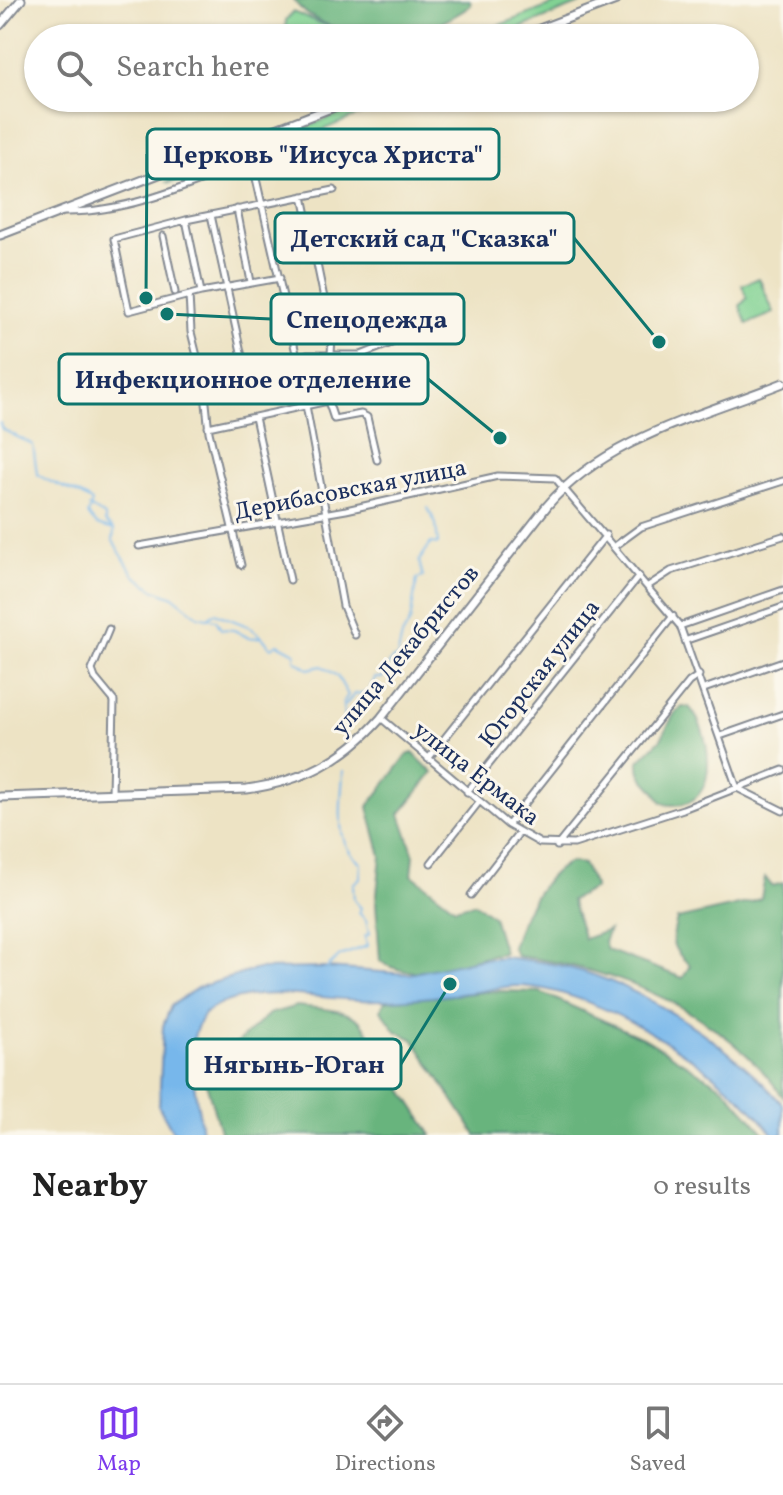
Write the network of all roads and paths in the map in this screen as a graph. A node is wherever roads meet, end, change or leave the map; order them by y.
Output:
1 (21, 0) edge
2 (616, 0) edge
3 (553, 24) edge
4 (0, 25) edge
5 (320, 112) edge
6 (334, 190) dead end
7 (101, 196) junction
8 (303, 196) junction
9 (264, 203) junction
10 (107, 208) junction
11 (237, 209) junction
12 (56, 212) junction
13 (211, 215) junction
14 (186, 220) junction
15 (0, 235) edge
16 (163, 236) dead end
17 (280, 278) junction
18 (251, 282) junction
19 (226, 287) junction
20 (175, 292) dead end
21 (201, 292) junction
22 (189, 295) junction
23 (409, 336) dead end
24 (331, 354) junction
25 (296, 357) junction
26 (245, 373) junction
27 (783, 383) edge
28 (204, 384) junction
29 (250, 393) dead end
30 (305, 405) junction
31 (255, 417) junction
32 (208, 427) junction
33 (377, 460) dead end
34 (783, 481) edge
35 (565, 486) junction
36 (326, 514) junction
37 (278, 523) junction
38 (233, 531) junction
39 (606, 535) junction
40 (783, 536) edge
41 (139, 546) dead end
42 (615, 546) junction
43 (241, 565) dead end
44 (639, 576) junction
45 (290, 580) dead end
46 (648, 586) junction
47 (783, 590) edge
48 (783, 607) edge
49 (673, 616) junction
50 (680, 626) junction
51 (109, 629) dead end
52 (355, 635) dead end
53 (687, 640) junction
54 (783, 661) edge
55 (699, 675) junction
56 (704, 689) junction
57 (783, 714) edge
58 (381, 718) junction
59 (720, 736) junction
60 (428, 759) junction
61 (783, 770) edge
62 (737, 788) junction
63 (467, 792) junction
64 (112, 793) junction
65 (0, 797) edge
66 (479, 802) junction
67 (783, 811) edge
68 (508, 825) junction
69 (519, 833) junction
70 (556, 846) junction
71 (431, 863) dead end
72 (471, 895) dead end

1 - 4 main road
2 - 3 main road
5 - 7 main road
6 - 8 street
7 - 10 street
7 - 12 main road
8 - 9 street
8 - 24 street
9 - 10 street
9 - 11 street
9 - 17 street
10 - 12 street
11 - 13 street
11 - 18 street
12 - 15 main road
13 - 14 street
13 - 19 street
14 - 21 street
14 - 22 street
16 - 20 street
17 - 18 street
17 - 25 street
18 - 19 street
19 - 21 street
19 - 26 street
21 - 22 street
22 - 28 street
23 - 24 street
24 - 25 street
25 - 26 street
25 - 30 street
26 - 28 street
26 - 29 street
27 - 35 main road, улица Декабристов
28 - 32 street
30 - 31 street
30 - 33 street
30 - 36 street
31 - 32 street
31 - 37 street
32 - 38 street
34 - 42 street
35 - 36 street, Дерибасовская улица
35 - 39 street
35 - 58 main road, улица Декабристов
36 - 37 street, Дерибасовская улица
36 - 52 street
37 - 38 street, Дерибасовская улица
37 - 45 street
38 - 41 street, Дерибасовская улица
38 - 43 street
39 - 42 street
39 - 60 street
40 - 46 street
42 - 44 street
44 - 46 street
44 - 63 street, Югорская улица
46 - 49 street
47 - 50 street
48 - 53 street
49 - 50 street
49 - 68 street
50 - 53 street
51 - 64 street
53 - 55 street
54 - 56 street
55 - 56 street
55 - 70 street
56 - 59 street
57 - 59 street
58 - 60 street, улица Ермака
58 - 64 main road, улица Декабристов
59 - 62 street
60 - 63 street, улица Ермака
61 - 62 street, улица Ермака
62 - 67 street
62 - 70 street, улица Ермака
63 - 66 street, улица Ермака
64 - 65 main road, улица Декабристов
66 - 68 street, улица Ермака
66 - 71 street
68 - 69 street, улица Ермака
69 - 70 street, улица Ермака
69 - 72 street

